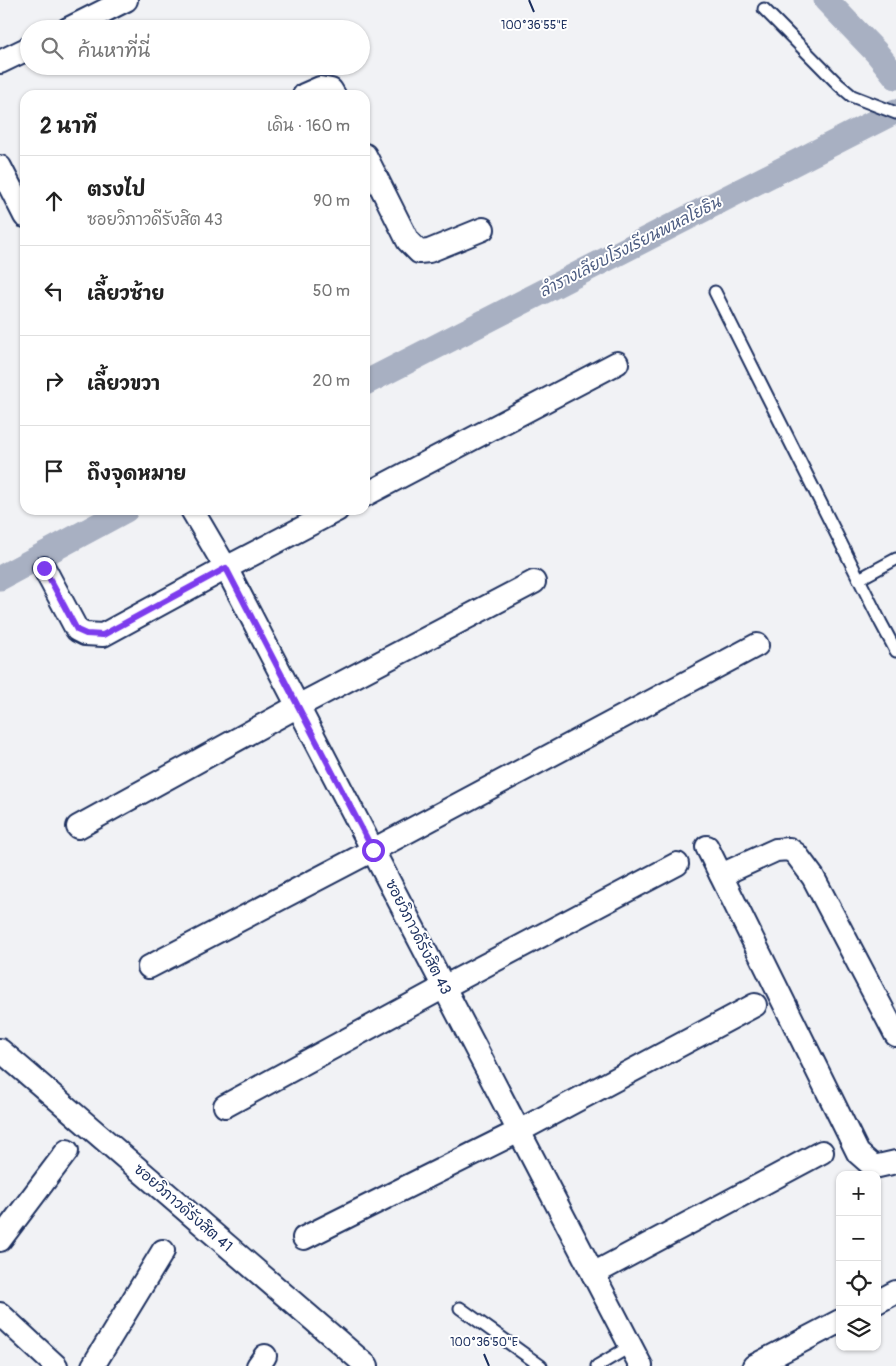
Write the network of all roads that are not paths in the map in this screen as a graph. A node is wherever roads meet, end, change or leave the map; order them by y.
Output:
1 (126, 0) edge
2 (764, 10) dead end
3 (86, 20) edge
4 (20, 52) edge
5 (0, 62) edge
6 (315, 90) edge
7 (331, 90) edge
8 (896, 112) edge
9 (370, 165) edge
10 (0, 167) edge
11 (20, 206) edge
12 (483, 229) dead end
13 (715, 292) dead end
14 (616, 363) dead end
15 (370, 492) edge
16 (195, 515) edge
17 (327, 515) edge
18 (896, 559) edge
19 (44, 568) dead end
20 (226, 568) junction
21 (858, 578) junction
22 (534, 582) dead end
23 (757, 644) dead end
24 (896, 651) edge
25 (298, 706) junction
26 (78, 827) dead end
27 (707, 847) dead end
28 (373, 850) junction
29 (677, 864) dead end
30 (720, 875) junction
31 (149, 967) dead end
32 (444, 988) junction
33 (755, 1005) dead end
34 (896, 1035) edge
35 (0, 1050) edge
36 (225, 1106) dead end
37 (519, 1131) junction
38 (67, 1151) dead end
39 (822, 1152) dead end
40 (896, 1162) edge
41 (304, 1238) dead end
42 (0, 1240) edge
43 (163, 1251) dead end
44 (593, 1274) junction
45 (896, 1292) edge
46 (881, 1300) edge
47 (460, 1308) dead end
48 (0, 1314) edge
49 (836, 1323) edge
50 (631, 1346) junction
51 (56, 1366) edge
52 (93, 1366) edge
53 (367, 1366) edge
54 (541, 1366) edge
55 (598, 1366) edge
56 (641, 1366) edge
57 (754, 1366) edge

1 - 3 street
2 - 8 lane
4 - 5 street
6 - 7 street
9 - 12 street
10 - 11 street
13 - 21 lane
14 - 15 street
16 - 20 street, ซอยวิภาวดีรังสิต 43
17 - 20 street
18 - 21 lane
19 - 20 street
20 - 25 street, ซอยวิภาวดีรังสิต 43
21 - 24 lane
22 - 25 street
23 - 28 street
25 - 26 street
25 - 28 street, ซอยวิภาวดีรังสิต 43
27 - 30 street
28 - 31 street
28 - 32 street, ซอยวิภาวดีรังสิต 43
29 - 32 street
30 - 34 street
30 - 40 street
32 - 36 street
32 - 37 street, ซอยวิภาวดีรังสิต 43
33 - 37 street
35 - 53 street, ซอยวิภาวดีรังสิต 41
37 - 41 street
37 - 44 street, ซอยวิภาวดีรังสิต 43
38 - 42 street
39 - 44 street
43 - 52 street
44 - 50 street, ซอยวิภาวดีรังสิต 43
45 - 46 street
47 - 54 lane
48 - 51 street
49 - 57 street
50 - 55 lane
50 - 56 street, ซอยวิภาวดีรังสิต 43

